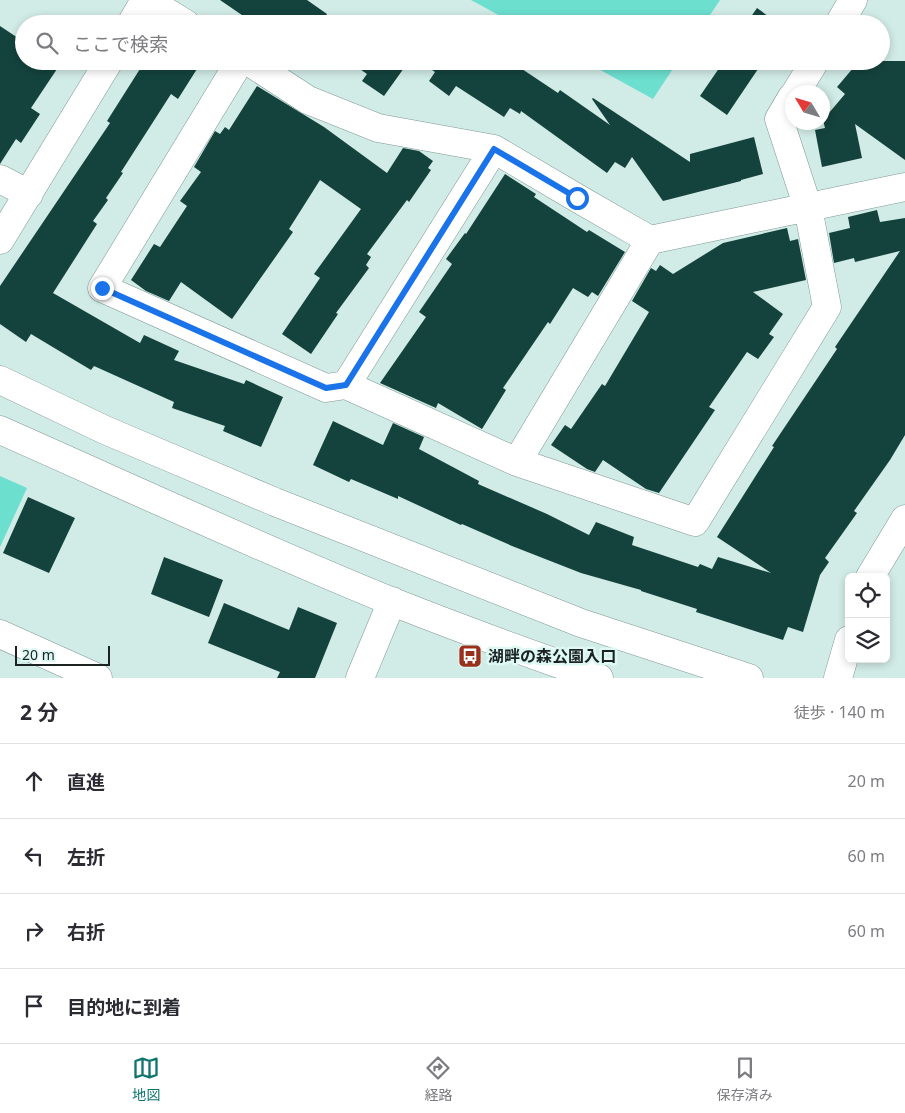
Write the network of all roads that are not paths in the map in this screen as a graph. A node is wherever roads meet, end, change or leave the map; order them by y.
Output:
1 (146, 0) edge
2 (854, 0) edge
3 (137, 15) edge
4 (171, 15) edge
5 (845, 15) edge
6 (104, 70) edge
7 (235, 70) edge
8 (262, 70) edge
9 (809, 70) edge
10 (800, 85) edge
11 (785, 109) edge
12 (494, 149) junction
13 (0, 179) edge
14 (905, 187) edge
15 (29, 194) junction
16 (808, 208) junction
17 (0, 240) edge
18 (650, 240) junction
19 (0, 380) edge
20 (346, 385) junction
21 (0, 430) edge
22 (517, 462) junction
23 (905, 519) edge
24 (872, 573) edge
25 (392, 601) junction
26 (0, 634) edge
27 (845, 654) edge
28 (98, 678) edge
29 (360, 678) edge
30 (599, 678) edge
31 (749, 678) edge
32 (838, 678) edge

1 - 3 street
1 - 4 street
2 - 5 street
6 - 15 street
7 - 20 street
8 - 12 street
9 - 10 street
11 - 16 street
12 - 18 street
12 - 20 street
13 - 15 street
14 - 16 street
15 - 17 street
16 - 18 street
16 - 22 street
18 - 22 street
19 - 31 street
20 - 22 street
21 - 25 street
23 - 24 street
25 - 29 street
25 - 30 street
26 - 28 street
27 - 32 street

